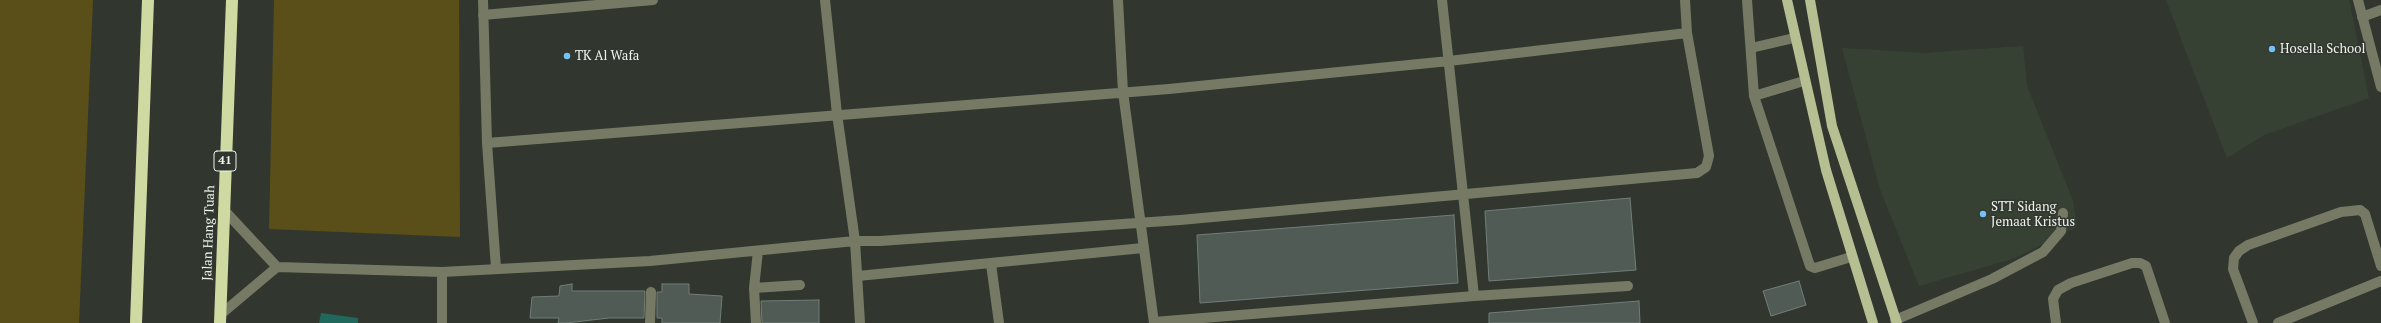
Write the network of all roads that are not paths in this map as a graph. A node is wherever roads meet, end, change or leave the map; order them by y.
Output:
1 (148, 0) edge
2 (232, 0) edge
3 (483, 0) edge
4 (653, 0) edge
5 (825, 0) edge
6 (1118, 0) edge
7 (1442, 0) edge
8 (1685, 0) edge
9 (1747, 0) edge
10 (1786, 0) edge
11 (1810, 0) edge
12 (2358, 0) edge
13 (615, 2) edge
14 (2381, 10) edge
15 (483, 15) junction
16 (2362, 17) junction
17 (1687, 33) junction
18 (1794, 38) junction
19 (1750, 48) junction
20 (1449, 62) junction
21 (1804, 81) junction
22 (2381, 87) edge
23 (1123, 92) junction
24 (1754, 96) junction
25 (837, 114) junction
26 (487, 143) junction
27 (1464, 194) junction
28 (223, 209) junction
29 (2063, 212) dead end
30 (1142, 222) junction
31 (855, 241) junction
32 (1143, 248) junction
33 (758, 251) junction
34 (1852, 257) junction
35 (991, 264) junction
36 (2381, 266) edge
37 (277, 268) junction
38 (496, 268) junction
39 (442, 272) junction
40 (858, 276) junction
41 (2381, 281) edge
42 (800, 285) dead end
43 (1628, 286) dead end
44 (754, 288) junction
45 (651, 292) dead end
46 (1474, 296) junction
47 (220, 319) edge
48 (1896, 321) edge
49 (1154, 322) edge
50 (136, 323) edge
51 (442, 323) edge
52 (650, 323) edge
53 (756, 323) edge
54 (860, 323) edge
55 (999, 323) edge
56 (1873, 323) edge
57 (2056, 323) edge
58 (2165, 323) edge
59 (2253, 323) edge
60 (2278, 323) edge

1 - 50 highway
2 - 28 highway, Jalan Hang Tuah / 41
3 - 15 street
4 - 13 street
5 - 25 street
6 - 23 street
7 - 20 street
8 - 17 street
9 - 19 street
10 - 18 main road
11 - 48 main road
12 - 16 street
13 - 15 street
14 - 16 street
15 - 26 street
16 - 22 street
17 - 20 street
17 - 27 street
18 - 19 street
18 - 21 main road
19 - 24 street
20 - 23 street
20 - 27 street
21 - 24 street
21 - 34 main road
23 - 25 street
23 - 30 street
24 - 34 street
25 - 26 street
25 - 31 street
26 - 38 street
27 - 30 street
27 - 46 street
28 - 37 street
28 - 47 highway, Jalan Hang Tuah / 41
29 - 48 street
30 - 31 street
30 - 32 street
31 - 33 street
31 - 40 street
32 - 35 street
32 - 49 street
33 - 38 street
33 - 44 street
34 - 56 main road
35 - 40 street
35 - 55 street
36 - 59 street
37 - 39 street
37 - 47 street
38 - 39 street
39 - 51 street
40 - 54 street
41 - 60 street
42 - 44 street
43 - 46 street
44 - 53 street
45 - 52 street
46 - 49 street
57 - 58 street

